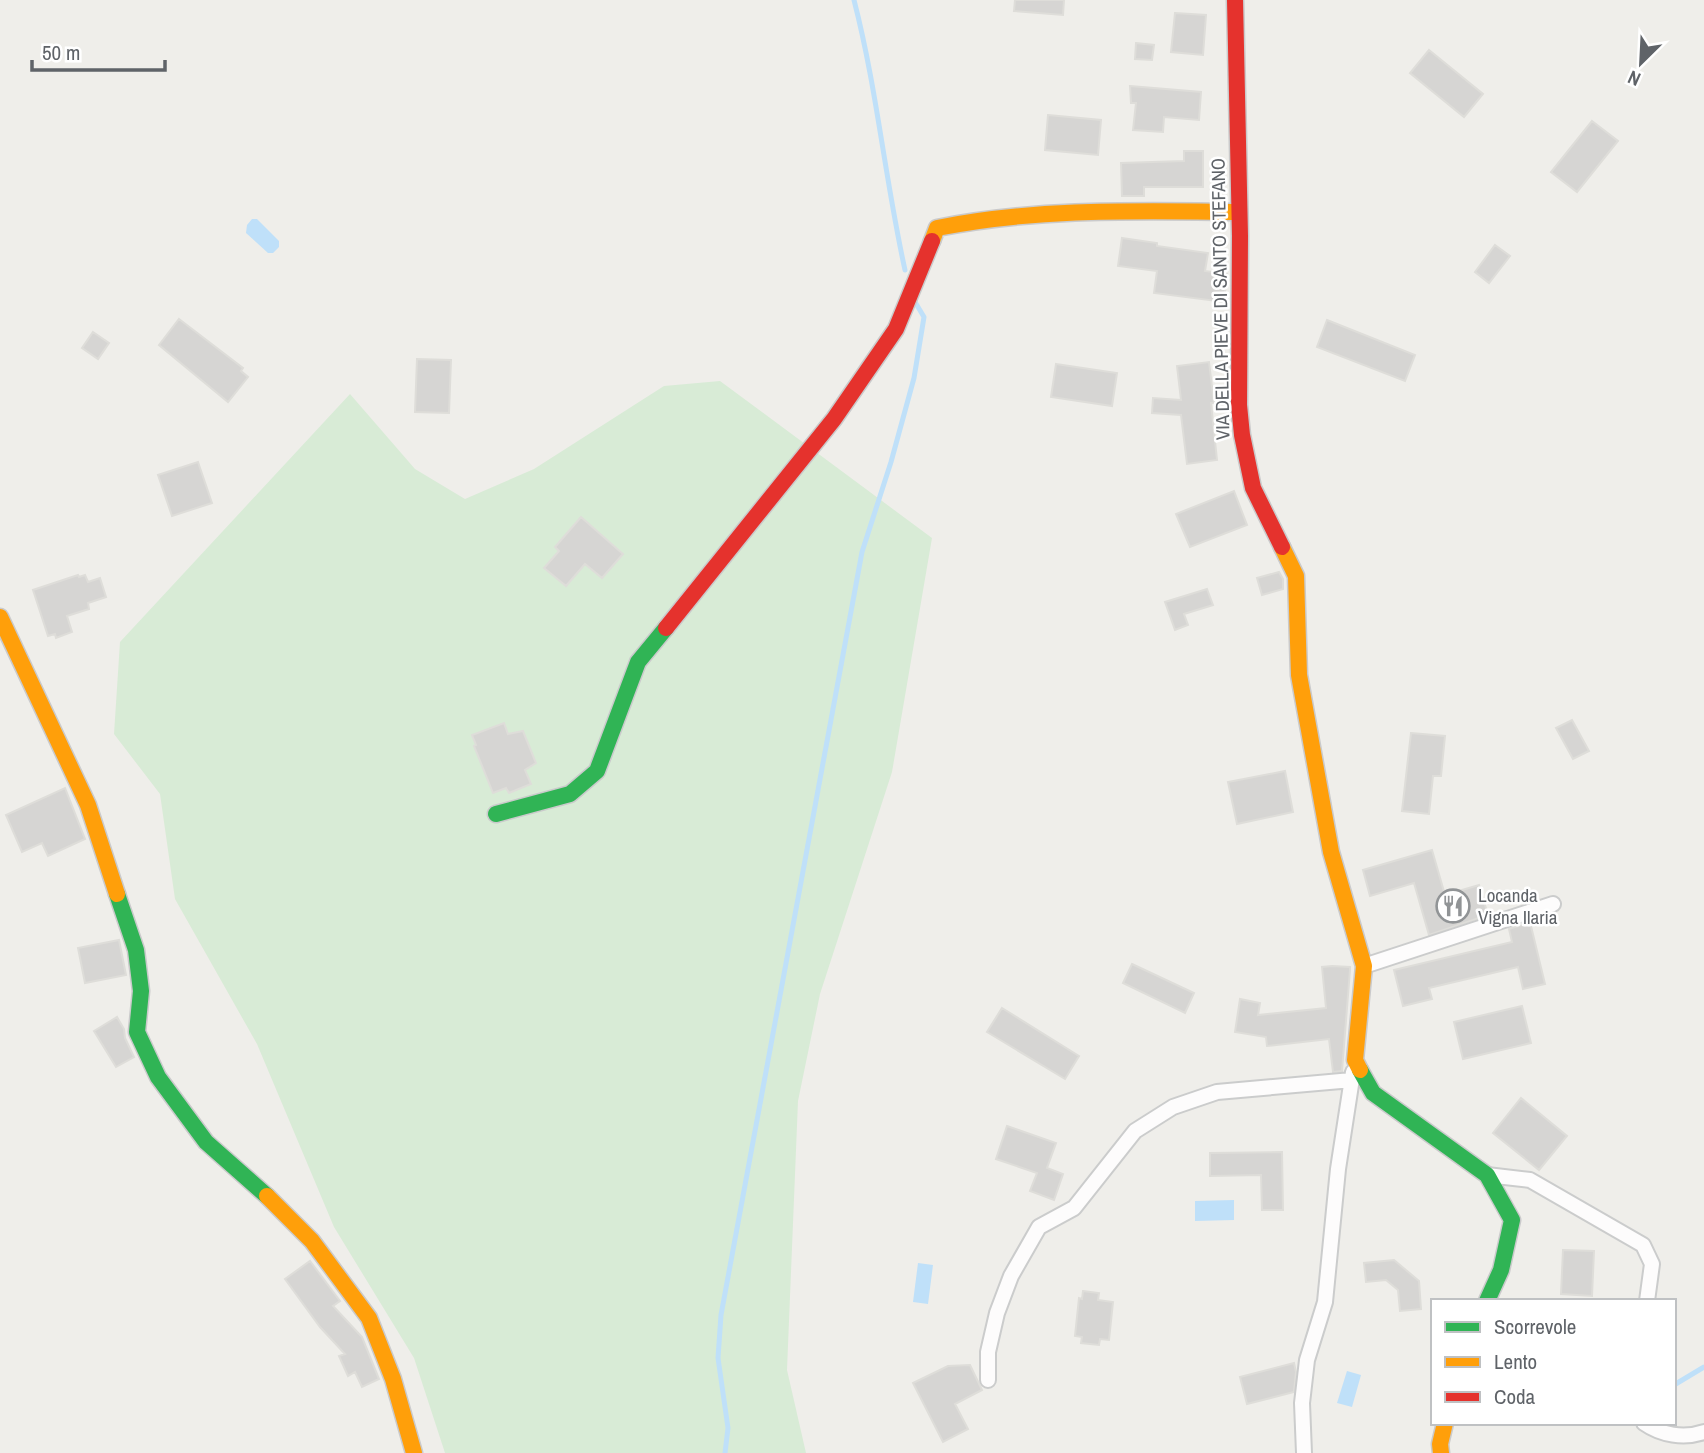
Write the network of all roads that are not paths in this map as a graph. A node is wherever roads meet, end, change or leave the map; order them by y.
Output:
1 (1235, 0) edge
2 (1238, 212) junction
3 (0, 617) edge
4 (496, 814) dead end
5 (1553, 904) dead end
6 (1364, 967) junction
7 (1355, 1060) junction
8 (1352, 1080) junction
9 (1488, 1175) junction
10 (1488, 1299) edge
11 (1647, 1299) edge
12 (988, 1380) dead end
13 (1445, 1425) edge
14 (1648, 1425) edge
15 (1704, 1432) edge
16 (414, 1453) edge
17 (1304, 1453) edge
18 (1441, 1453) edge

1 - 2 street, VIA DELLA PIEVE DI SANTO STEFANO
2 - 4 street
2 - 6 street, VIA DELLA PIEVE DI SANTO STEFANO
3 - 16 street
5 - 6 street
6 - 7 street, VIA DELLA PIEVE DI SANTO STEFANO
7 - 8 street
7 - 9 street
8 - 12 street
8 - 17 street
9 - 10 street
9 - 11 street
13 - 18 street
14 - 15 street

